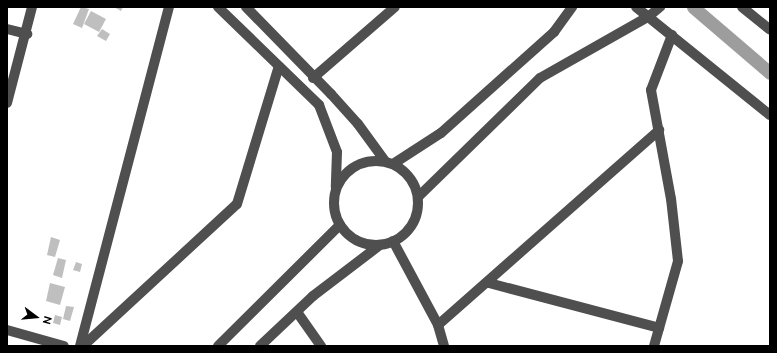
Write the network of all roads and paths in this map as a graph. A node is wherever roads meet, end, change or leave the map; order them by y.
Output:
1 (32, 7) edge
2 (169, 7) edge
3 (218, 7) edge
4 (246, 7) edge
5 (395, 7) edge
6 (572, 7) edge
7 (636, 7) edge
8 (660, 7) edge
9 (742, 7) edge
10 (648, 16) junction
11 (7, 29) edge
12 (770, 30) edge
13 (27, 34) junction
14 (672, 35) junction
15 (279, 66) junction
16 (314, 78) junction
17 (7, 103) edge
18 (770, 115) edge
19 (659, 130) junction
20 (389, 163) junction
21 (336, 189) junction
22 (418, 197) junction
23 (340, 225) junction
24 (393, 241) junction
25 (380, 245) junction
26 (489, 283) junction
27 (297, 312) junction
28 (438, 325) junction
29 (659, 328) junction
30 (7, 330) edge
31 (64, 346) edge
32 (80, 346) edge
33 (83, 346) edge
34 (218, 346) edge
35 (260, 346) edge
36 (321, 346) edge
37 (444, 346) edge
38 (654, 346) edge

1 - 13 street
2 - 32 street
3 - 15 street
4 - 16 street
5 - 16 street
6 - 20 street
7 - 10 street
8 - 10 street
9 - 12 street
10 - 14 street
10 - 22 street
11 - 13 street
13 - 17 street
14 - 18 street
14 - 19 street
15 - 21 street
15 - 33 street
16 - 20 street
19 - 26 street
19 - 29 street
20 - 21 street
20 - 22 street
21 - 23 street
22 - 24 street
23 - 25 street
23 - 34 street
24 - 25 street
24 - 28 street
25 - 27 street
26 - 28 street
26 - 29 street
27 - 35 street
27 - 36 street
28 - 37 street
29 - 38 street
30 - 31 street

